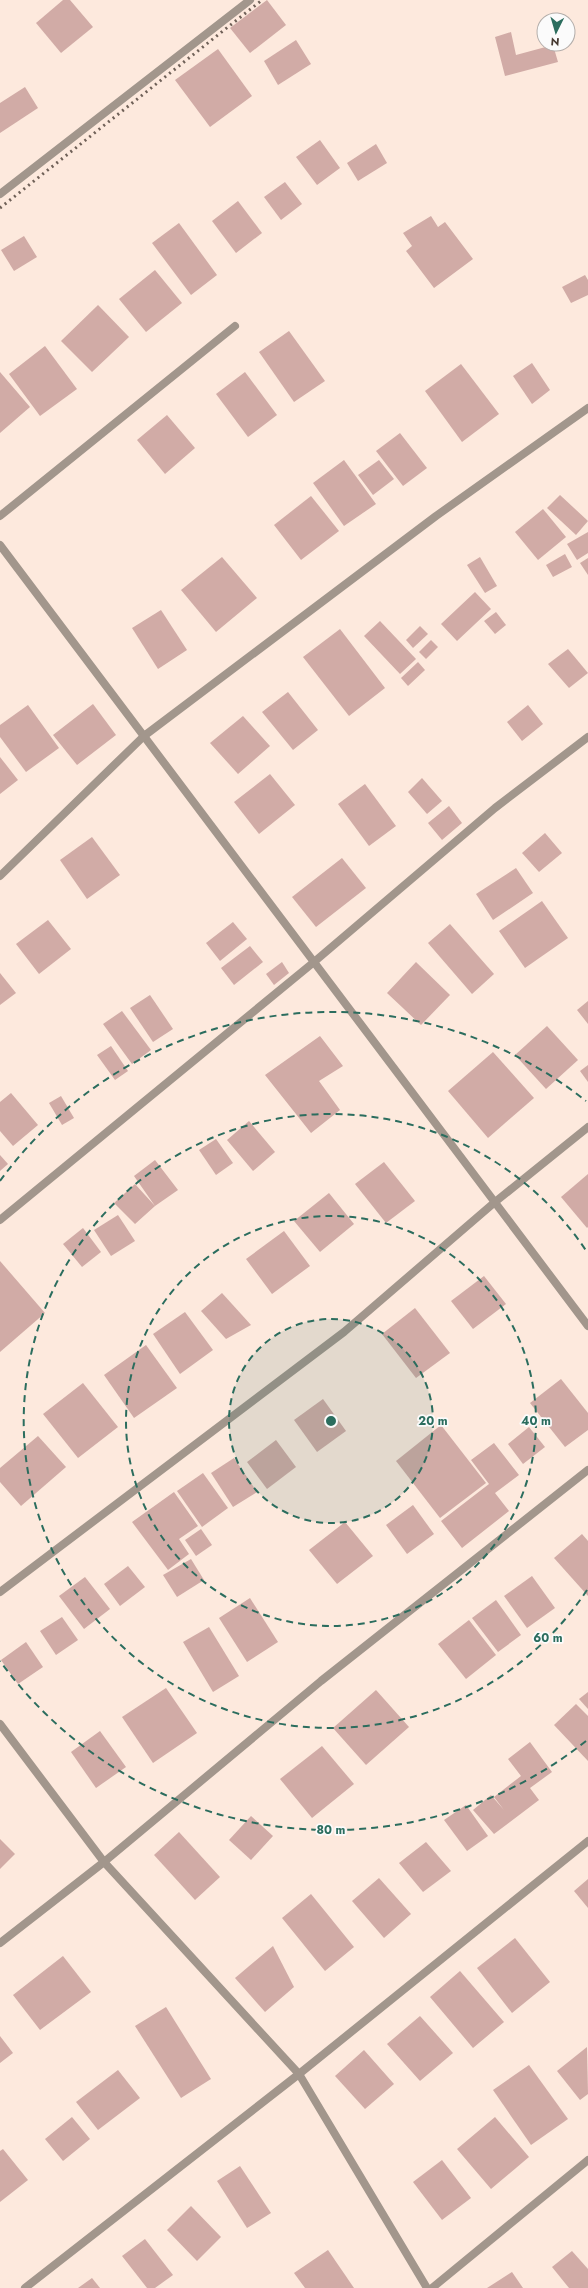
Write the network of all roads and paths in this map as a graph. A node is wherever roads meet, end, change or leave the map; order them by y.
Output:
1 (250, 0) edge
2 (0, 194) edge
3 (235, 326) dead end
4 (588, 408) edge
5 (0, 516) edge
6 (0, 545) edge
7 (144, 736) junction
8 (588, 737) edge
9 (0, 876) edge
10 (314, 962) junction
11 (588, 1127) edge
12 (495, 1202) junction
13 (0, 1220) edge
14 (588, 1326) edge
15 (588, 1470) edge
16 (0, 1592) edge
17 (0, 1724) edge
18 (588, 1840) edge
19 (104, 1862) junction
20 (0, 1943) edge
21 (299, 2074) junction
22 (588, 2160) edge
23 (25, 2288) edge
24 (427, 2288) edge
25 (432, 2288) edge

1 - 2 street
3 - 5 street
4 - 7 street
6 - 7 street
7 - 9 street
7 - 10 street
8 - 10 street
10 - 12 street
10 - 13 street
11 - 12 street
12 - 14 street
12 - 16 street
15 - 19 street
17 - 19 street
18 - 21 street
19 - 20 street
19 - 21 street
21 - 23 street
21 - 24 street
22 - 25 street

